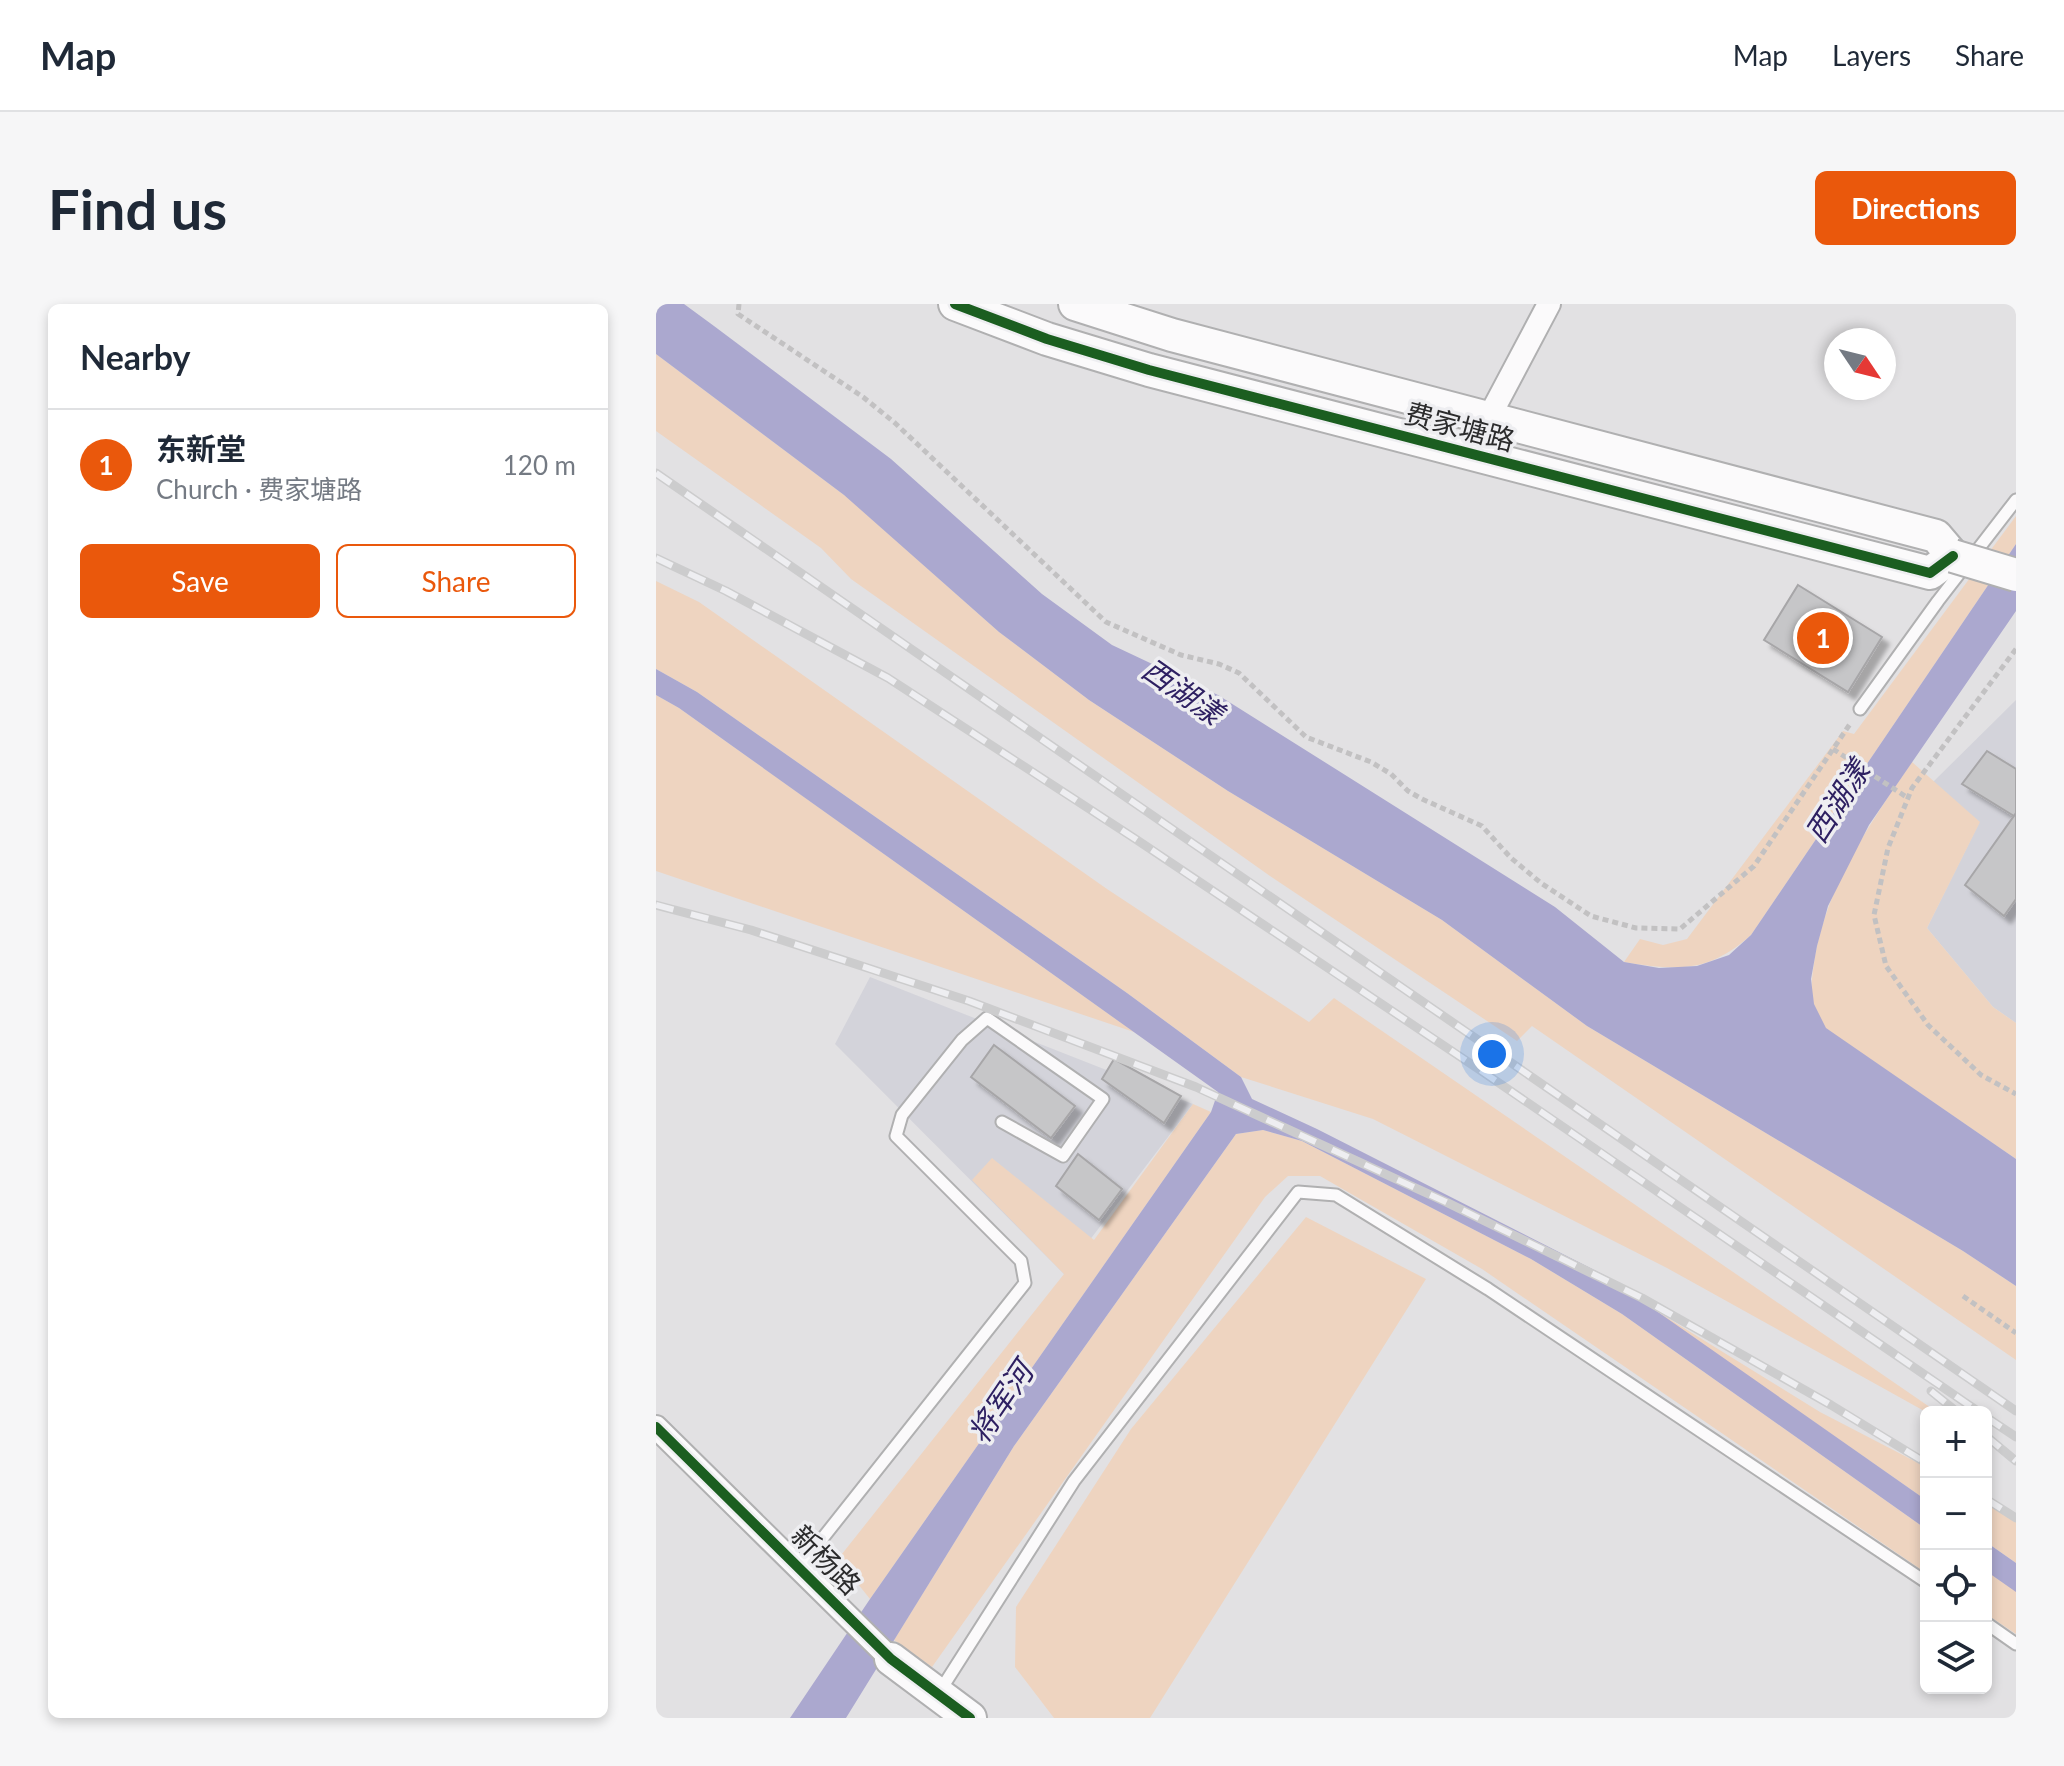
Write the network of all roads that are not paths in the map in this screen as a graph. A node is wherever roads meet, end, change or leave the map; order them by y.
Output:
1 (955, 304) edge
2 (1075, 304) edge
3 (1549, 304) edge
4 (1489, 417) junction
5 (1469, 455) junction
6 (2016, 500) edge
7 (1953, 556) junction
8 (2016, 575) edge
9 (1860, 709) road end
10 (1002, 1122) dead end
11 (656, 1427) edge
12 (799, 1568) junction
13 (1920, 1578) edge
14 (1992, 1627) edge
15 (2016, 1644) edge
16 (891, 1659) joint
17 (938, 1695) junction
18 (970, 1718) edge

1 - 5 street, 费家塘路
2 - 4 street, 费家塘路
3 - 4 street
4 - 5 street
4 - 7 street, 费家塘路
5 - 7 street, 费家塘路
6 - 9 lane
7 - 8 street, 费家塘路, bridge
10 - 12 lane
11 - 12 street, 新杨路
12 - 16 street, 新杨路
13 - 17 lane
14 - 15 lane
16 - 17 street, 新杨路
17 - 18 street, 新杨路

